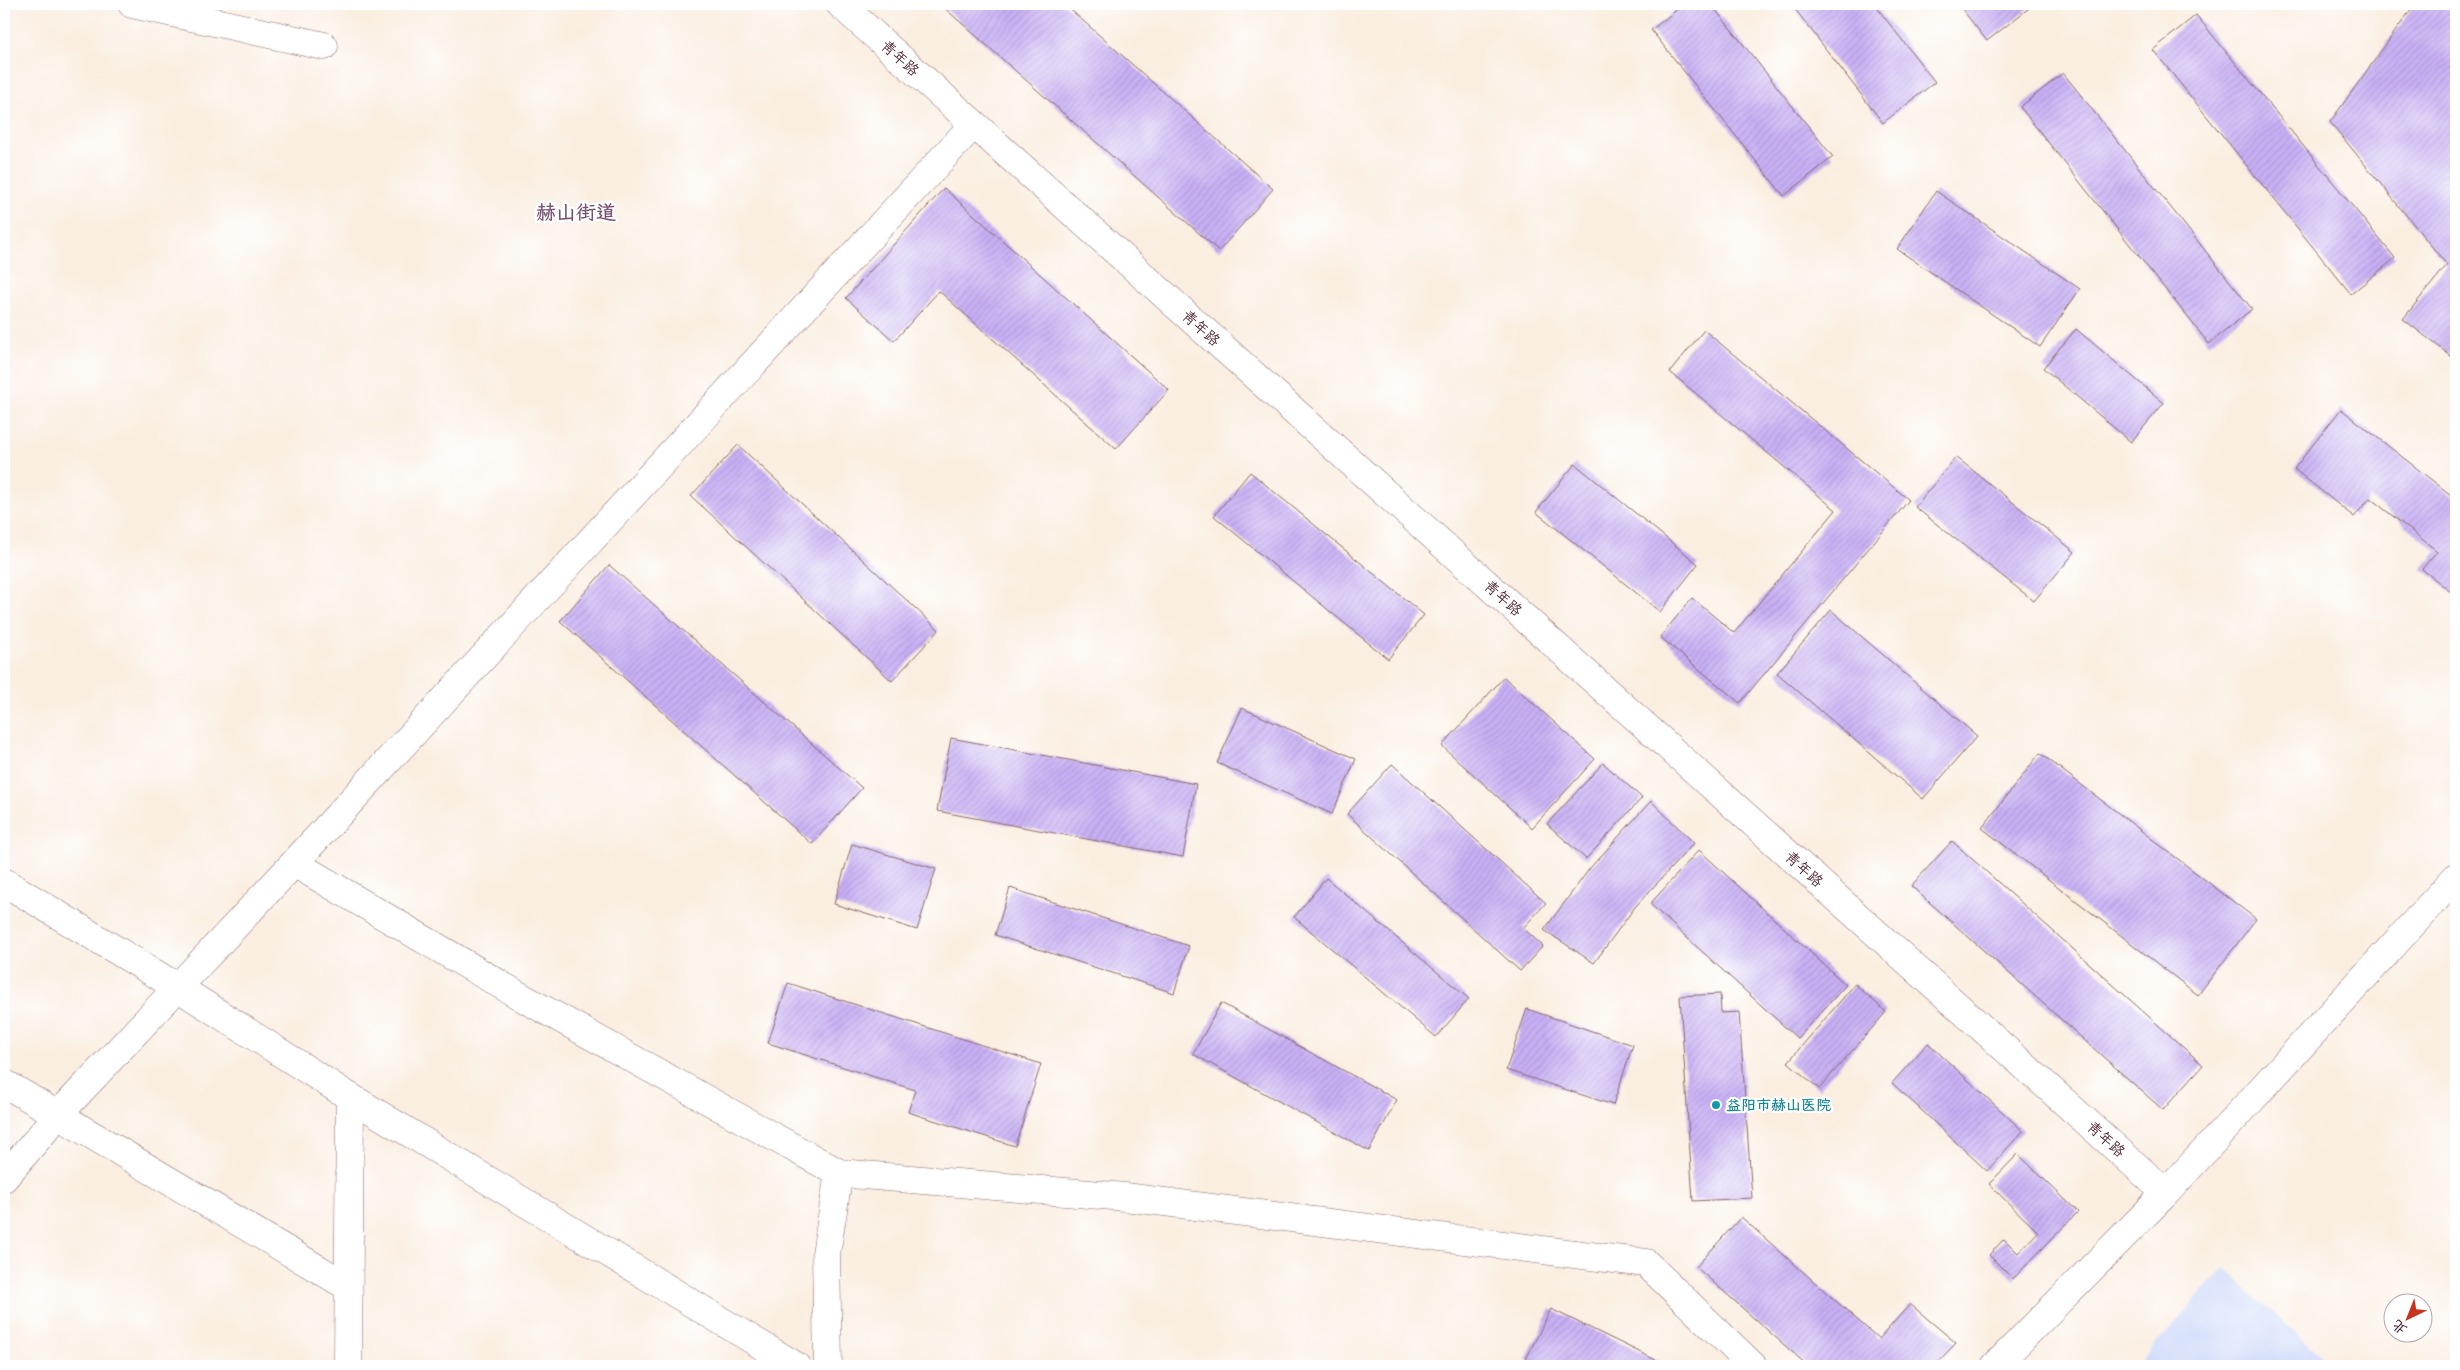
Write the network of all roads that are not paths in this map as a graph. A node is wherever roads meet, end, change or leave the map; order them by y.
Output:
1 (132, 4) edge
2 (840, 4) edge
3 (209, 12) edge
4 (324, 46) dead end
5 (974, 124) junction
6 (294, 863) junction
7 (2456, 876) edge
8 (4, 882) edge
9 (177, 987) junction
10 (4, 1083) edge
11 (350, 1097) junction
12 (58, 1115) junction
13 (839, 1174) junction
14 (4, 1178) edge
15 (2166, 1193) junction
16 (347, 1286) junction
17 (348, 1366) edge
18 (796, 1366) edge
19 (828, 1366) edge
20 (1753, 1366) edge
21 (1995, 1366) edge

1 - 3 street
2 - 5 street, 青年路
3 - 4 street
5 - 6 street
5 - 15 street, 青年路
6 - 9 street
6 - 13 street
7 - 15 street
8 - 9 street
9 - 11 street
9 - 12 street
10 - 12 street
11 - 16 street
11 - 18 street
12 - 14 street
12 - 16 street
13 - 19 street
13 - 20 street
15 - 21 street
16 - 17 street

